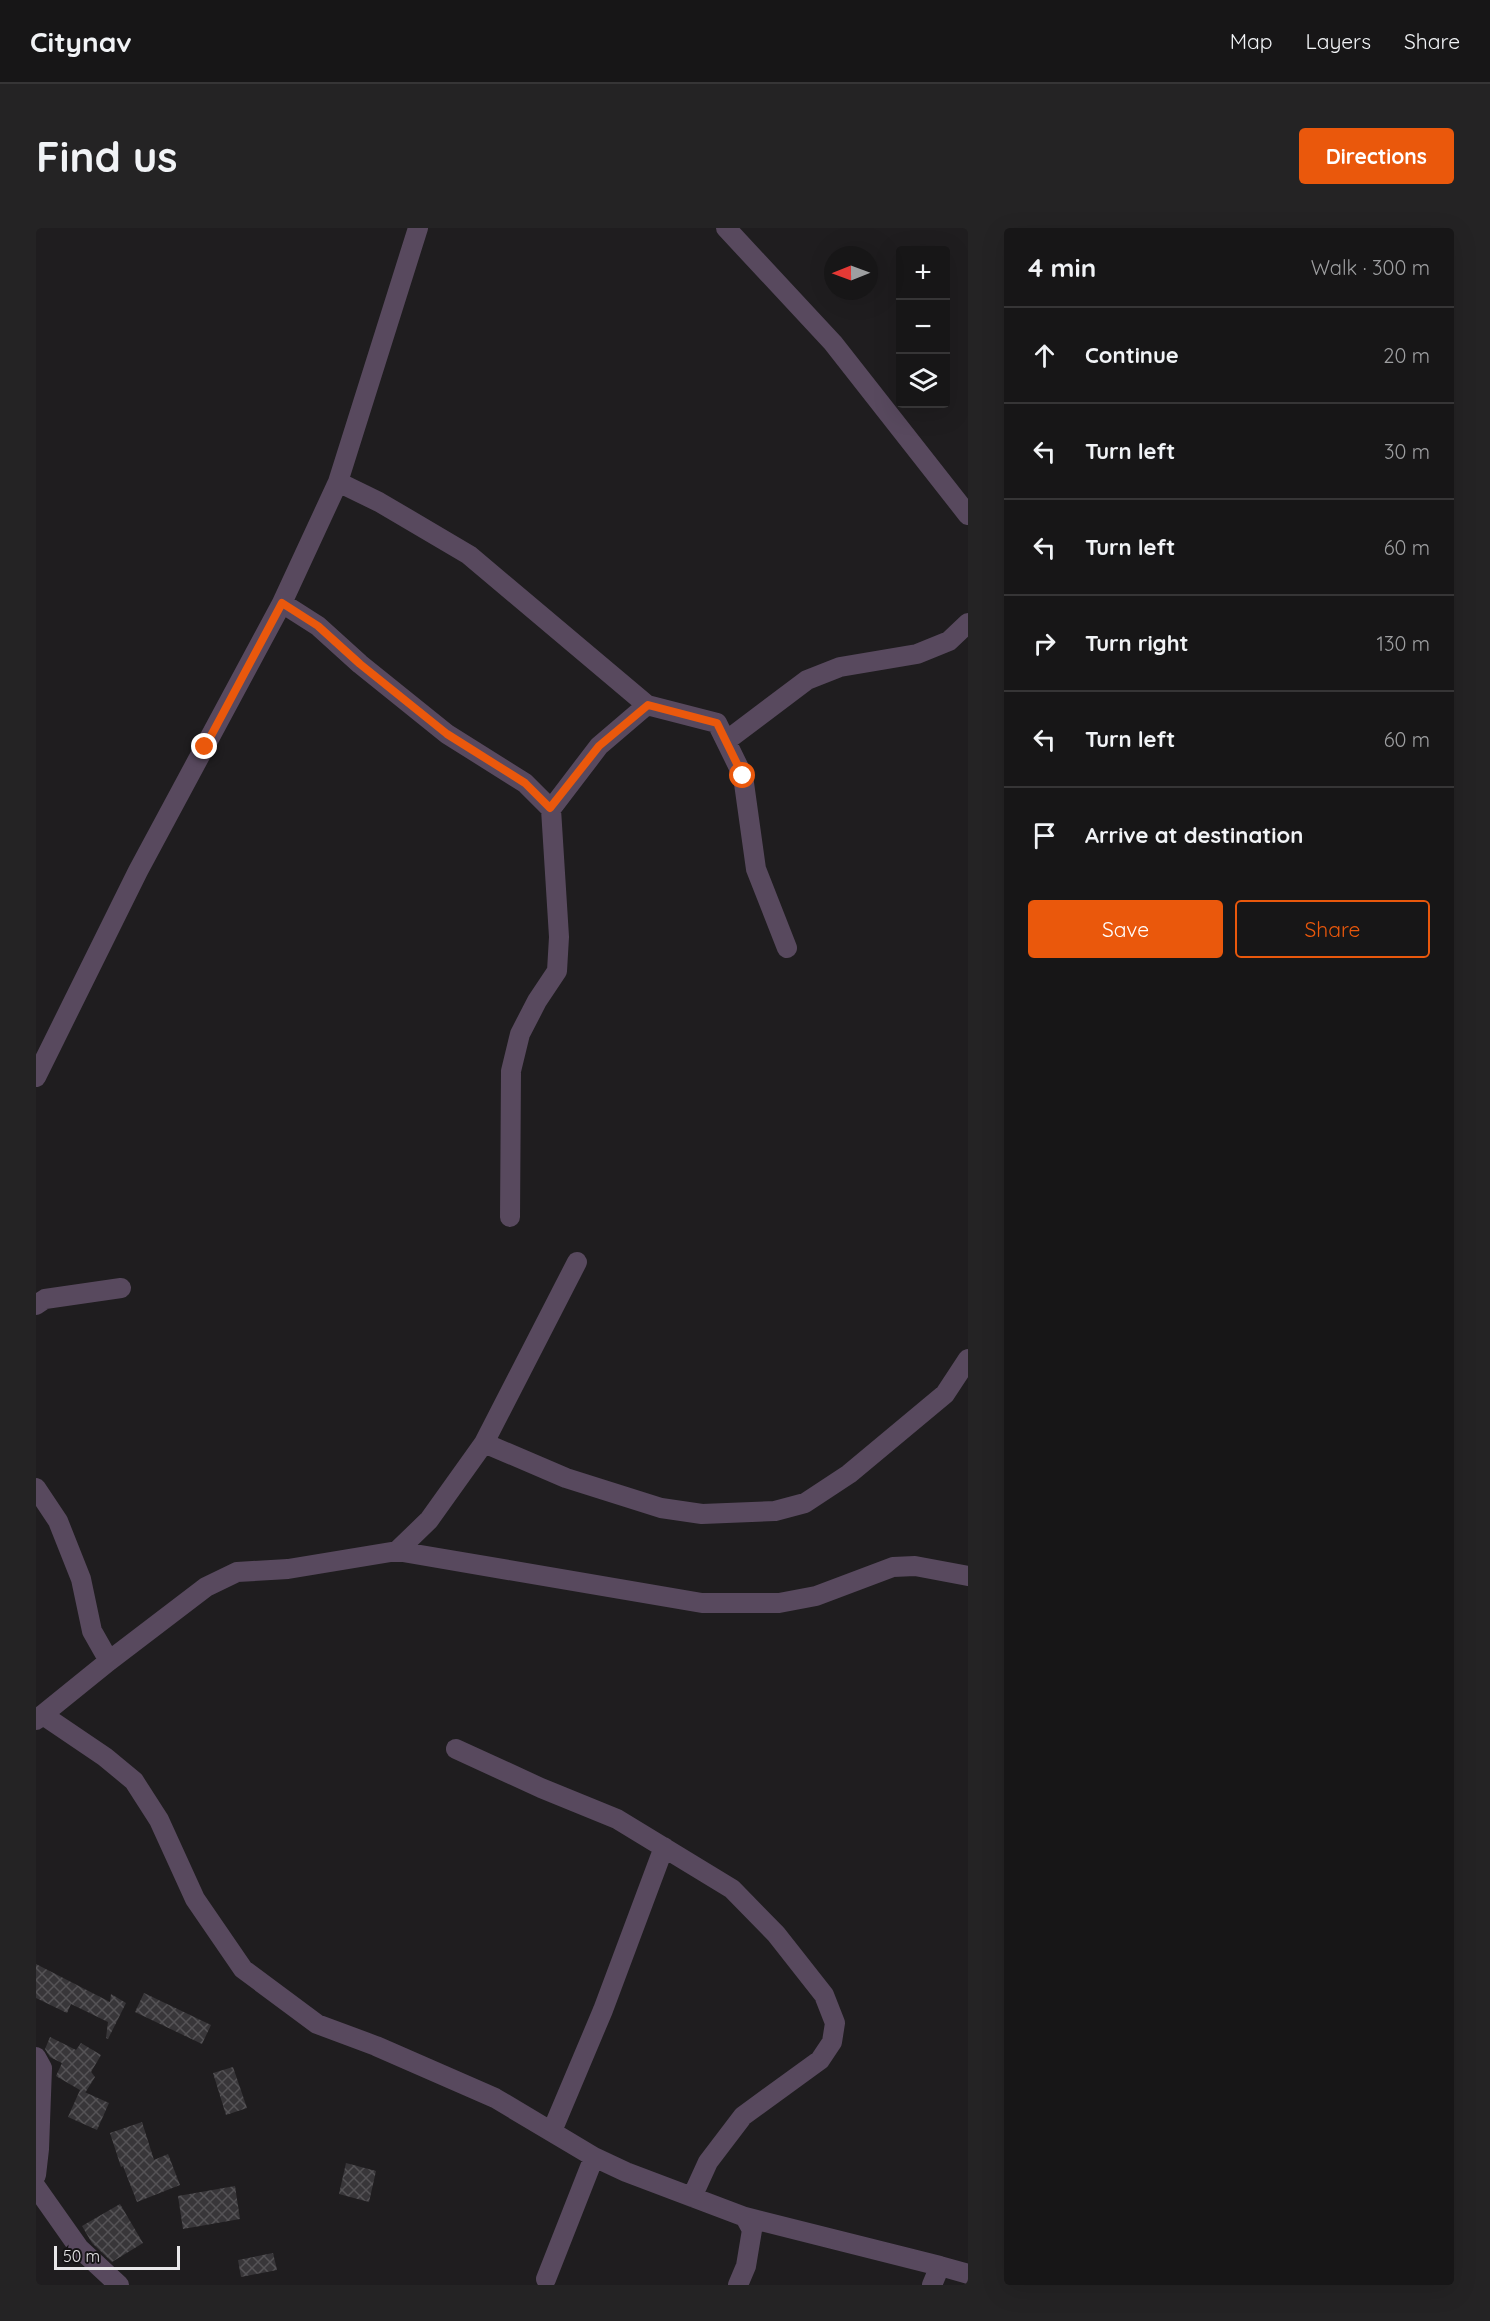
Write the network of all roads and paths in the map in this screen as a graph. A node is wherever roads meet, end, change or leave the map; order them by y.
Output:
1 (418, 228) edge
2 (726, 228) edge
3 (338, 482) junction
4 (968, 515) edge
5 (282, 603) junction
6 (968, 623) edge
7 (648, 705) junction
8 (726, 741) junction
9 (550, 808) junction
10 (787, 948) dead end
11 (36, 1077) edge
12 (510, 1217) dead end
13 (577, 1262) dead end
14 (120, 1288) dead end
15 (36, 1305) edge
16 (968, 1359) edge
17 (484, 1443) junction
18 (36, 1488) edge
19 (397, 1551) junction
20 (968, 1576) edge
21 (109, 1660) junction
22 (39, 1718) edge
23 (456, 1749) dead end
24 (664, 1847) junction
25 (36, 2057) edge
26 (552, 2131) junction
27 (594, 2157) junction
28 (36, 2175) edge
29 (36, 2187) edge
30 (692, 2198) junction
31 (745, 2217) junction
32 (940, 2266) junction
33 (968, 2274) edge
34 (546, 2279) dead end
35 (119, 2285) edge
36 (738, 2285) edge
37 (933, 2285) edge

1 - 3 street
2 - 4 street
3 - 5 street
3 - 7 street
5 - 9 street
5 - 11 street
6 - 8 street
7 - 8 street
7 - 9 street
8 - 10 street
9 - 12 street
13 - 17 street
14 - 15 street
16 - 17 street
17 - 19 street
18 - 21 street
19 - 20 street
19 - 21 street
21 - 22 street
22 - 26 street
23 - 24 street
24 - 26 street
24 - 30 street
25 - 28 street
26 - 27 street
27 - 30 street
27 - 34 street
29 - 35 street
30 - 31 street
31 - 32 street
31 - 36 street
32 - 33 street
32 - 37 street

